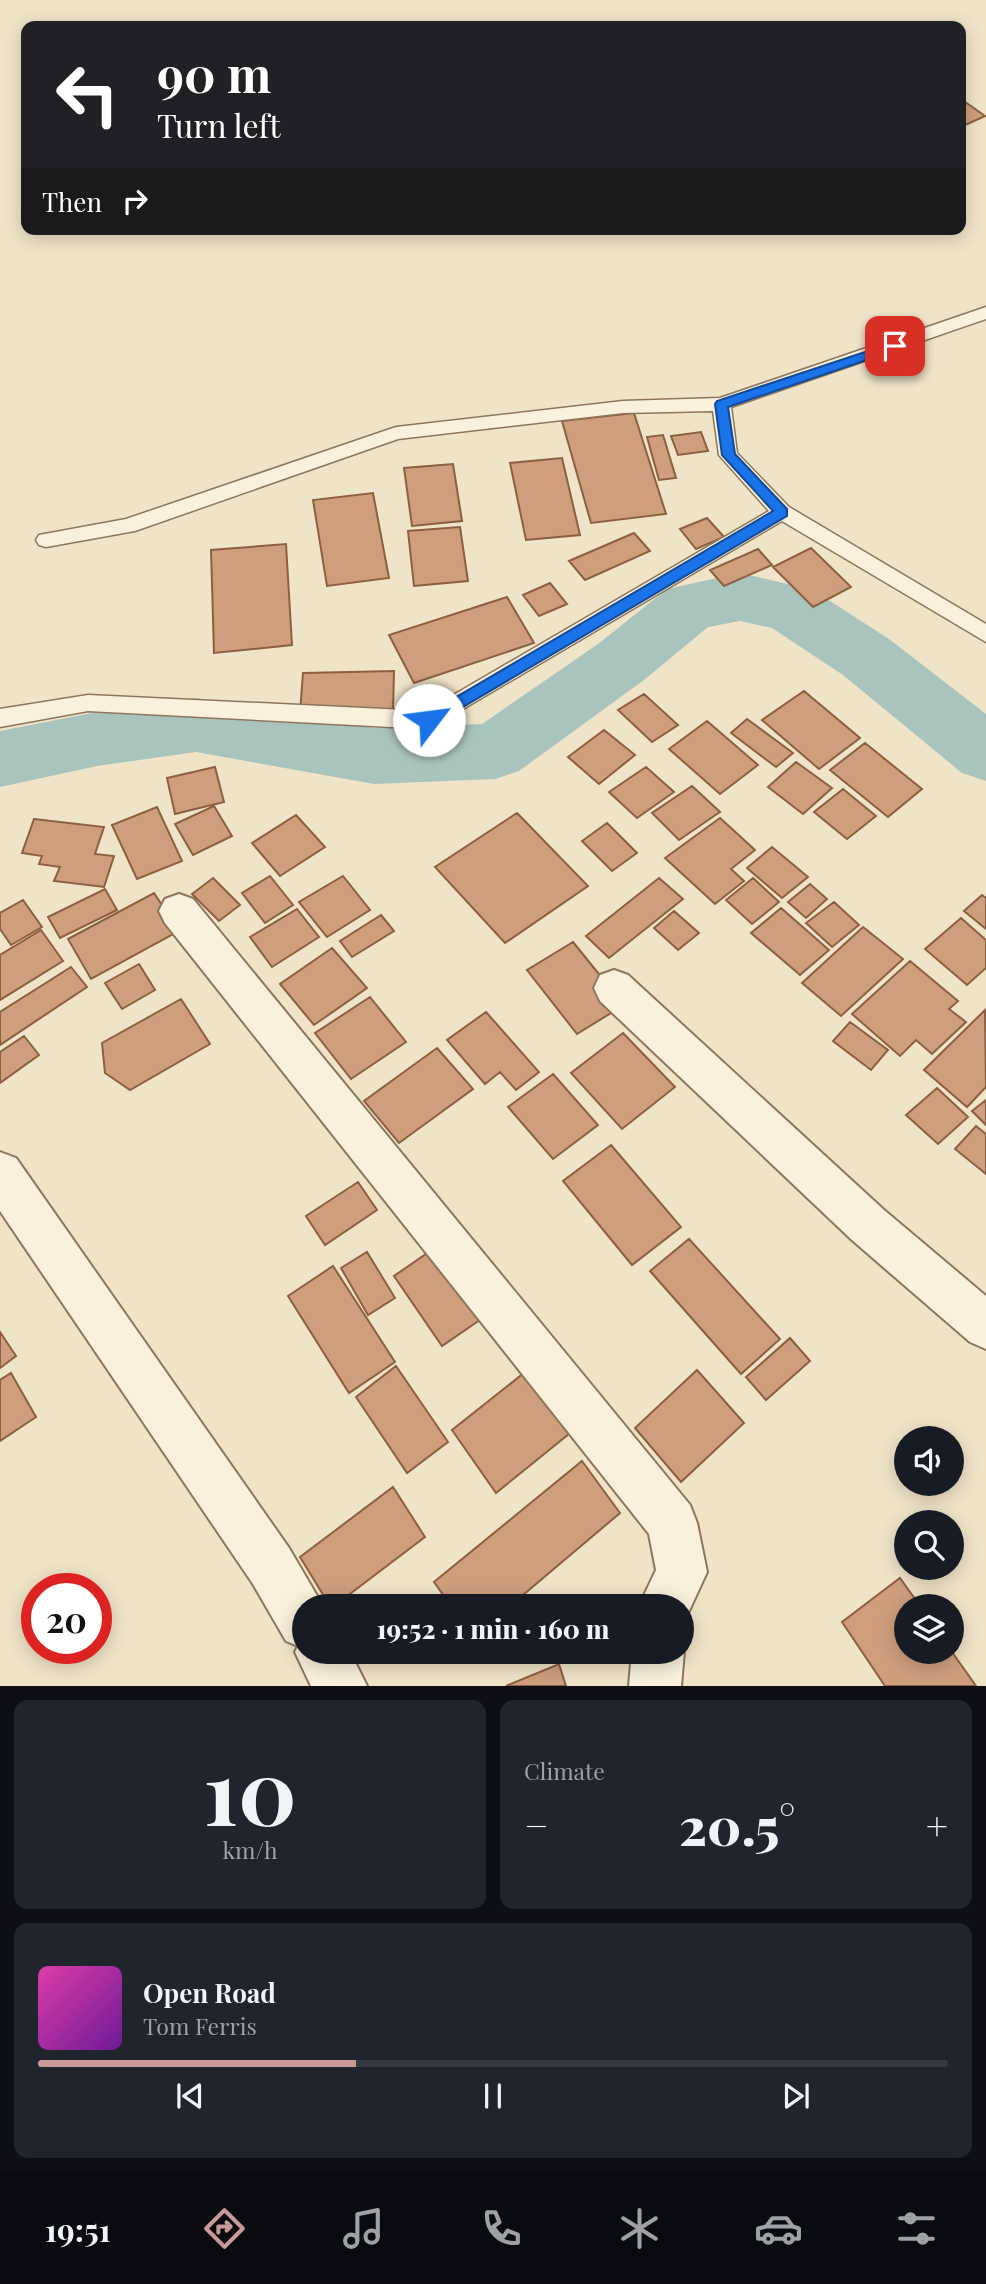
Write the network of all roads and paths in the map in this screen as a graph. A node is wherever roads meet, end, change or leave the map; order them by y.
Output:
1 (986, 313) edge
2 (721, 404) junction
3 (782, 512) junction
4 (46, 540) dead end
5 (986, 634) edge
6 (0, 718) edge
7 (179, 911) dead end
8 (614, 988) dead end
9 (0, 1173) edge
10 (986, 1326) edge
11 (671, 1594) edge
12 (292, 1602) edge
13 (328, 1664) edge
14 (657, 1664) edge
15 (341, 1685) edge
16 (654, 1685) edge

1 - 2 lane
2 - 3 lane
2 - 4 lane
3 - 5 lane
3 - 6 lane
7 - 11 street
8 - 10 street
9 - 12 street
13 - 15 street
14 - 16 street

